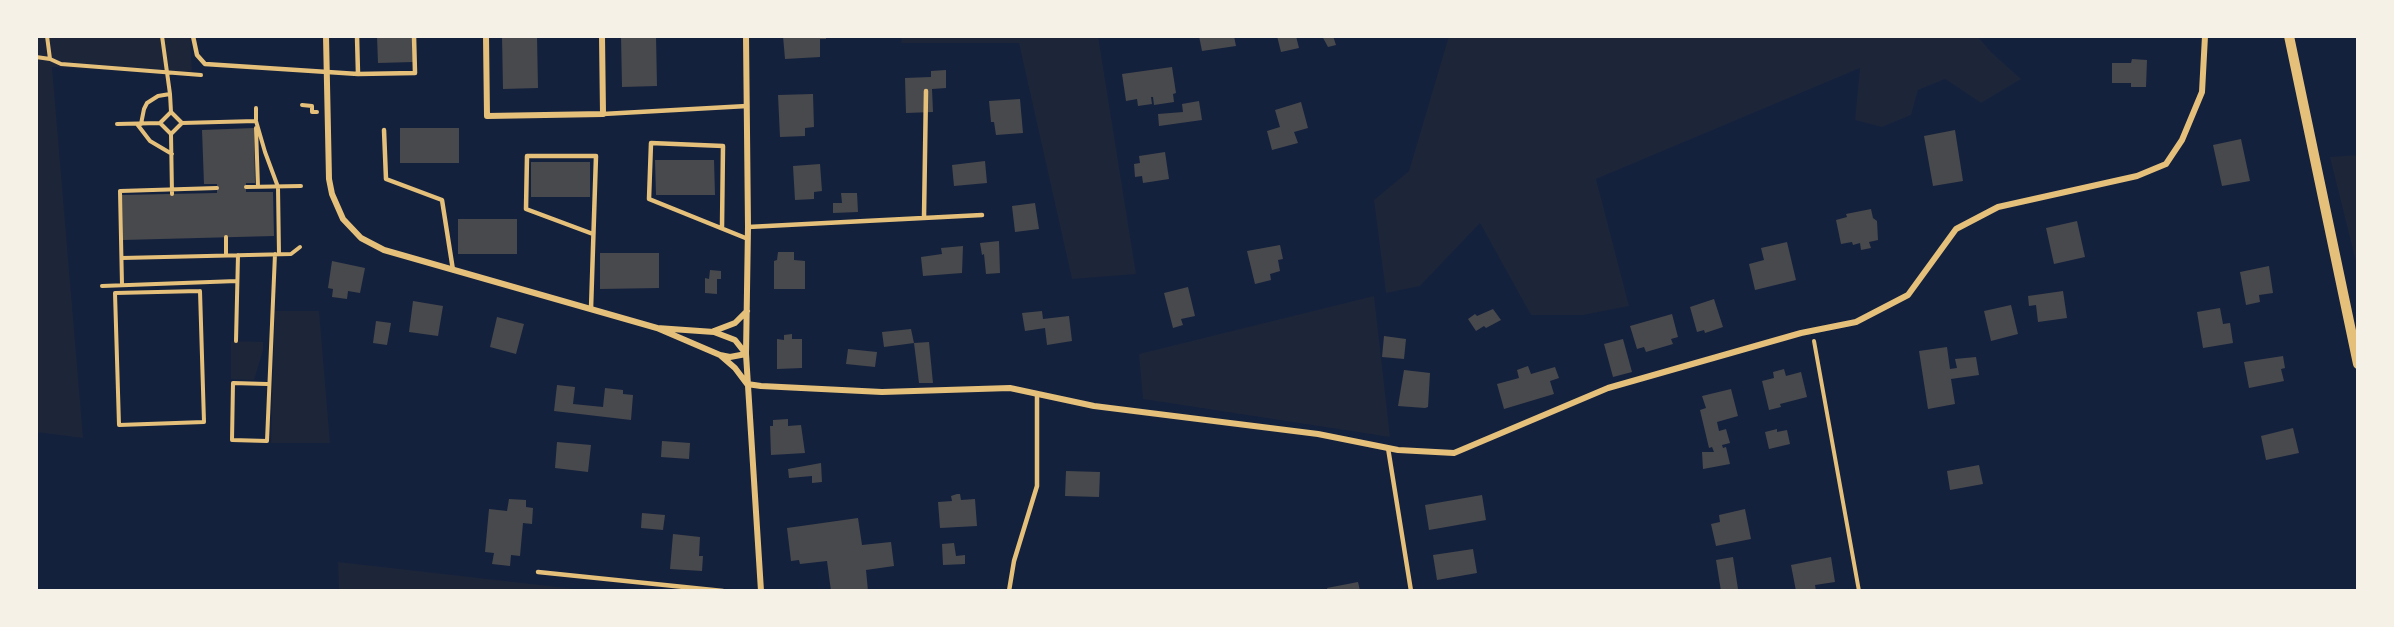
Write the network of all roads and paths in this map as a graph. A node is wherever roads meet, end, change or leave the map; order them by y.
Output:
1 (47, 36) edge
2 (162, 36) edge
3 (194, 36) edge
4 (326, 36) edge
5 (357, 36) edge
6 (414, 36) edge
7 (486, 36) edge
8 (602, 36) edge
9 (746, 36) edge
10 (2205, 36) edge
11 (2289, 36) edge
12 (36, 57) edge
13 (50, 59) junction
14 (166, 72) junction
15 (327, 74) junction
16 (358, 74) junction
17 (208, 76) dead end
18 (926, 91) dead end
19 (170, 94) junction
20 (302, 105) dead end
21 (747, 106) junction
22 (256, 108) dead end
23 (318, 109) dead end
24 (171, 112) junction
25 (603, 114) junction
26 (256, 121) junction
27 (160, 123) junction
28 (182, 123) junction
29 (117, 124) dead end
30 (139, 124) junction
31 (384, 130) dead end
32 (171, 134) junction
33 (172, 154) junction
34 (278, 186) junction
35 (301, 186) dead end
36 (246, 187) dead end
37 (258, 187) junction
38 (217, 188) dead end
39 (172, 191) junction
40 (982, 214) dead end
41 (924, 217) junction
42 (722, 227) junction
43 (748, 227) junction
44 (593, 234) junction
45 (226, 237) dead end
46 (748, 239) junction
47 (300, 247) dead end
48 (277, 254) junction
49 (226, 255) junction
50 (238, 255) junction
51 (122, 258) junction
52 (453, 270) junction
53 (237, 281) junction
54 (200, 282) junction
55 (122, 285) junction
56 (102, 286) dead end
57 (200, 291) junction
58 (591, 309) junction
59 (747, 311) junction
60 (2354, 323) edge
61 (657, 328) junction
62 (1813, 331) junction
63 (714, 332) junction
64 (236, 341) dead end
65 (746, 354) junction
66 (720, 355) junction
67 (2358, 364) edge
68 (267, 384) junction
69 (747, 384) junction
70 (1037, 394) junction
71 (1388, 448) junction
72 (538, 572) dead end
73 (723, 591) edge
74 (761, 591) edge
75 (1009, 591) edge
76 (1411, 591) edge
77 (1859, 591) edge

1 - 13 path
2 - 14 path
3 - 15 lane
4 - 15 street
5 - 16 lane
6 - 16 lane
7 - 25 street
8 - 25 street
9 - 21 street
10 - 62 street
11 - 60 street
12 - 13 path
13 - 14 path
14 - 17 path
14 - 19 path
15 - 16 lane
15 - 52 street
18 - 41 lane
19 - 24 path
19 - 30 path
20 - 23 path
21 - 25 lane
21 - 43 street
22 - 26 path
24 - 27 path
24 - 28 path
26 - 28 path
26 - 34 path
26 - 37 path
27 - 30 path
27 - 32 path
28 - 32 path
29 - 30 path
30 - 33 path
31 - 52 lane
32 - 33 path
33 - 39 path
34 - 35 path
34 - 37 path
34 - 48 path
36 - 37 path
38 - 39 path
39 - 51 path
40 - 41 lane
41 - 43 lane
42 - 42 lane
42 - 46 lane
43 - 46 street
44 - 44 lane
44 - 58 lane
45 - 49 path
46 - 59 street
47 - 48 path
48 - 50 path
48 - 68 path
49 - 50 path
49 - 51 path
50 - 53 path
51 - 55 path
52 - 58 street
53 - 54 path
53 - 64 path
54 - 55 path
54 - 57 path
55 - 56 path
57 - 57 path
58 - 61 street
59 - 63 street
59 - 65 street
60 - 67 street
61 - 63 street
61 - 66 street
62 - 71 street
62 - 77 path
63 - 65 street
65 - 66 street
65 - 69 street
66 - 69 street
68 - 68 path
69 - 70 street
69 - 74 street
70 - 71 street
70 - 75 lane
71 - 76 lane
72 - 73 lane

